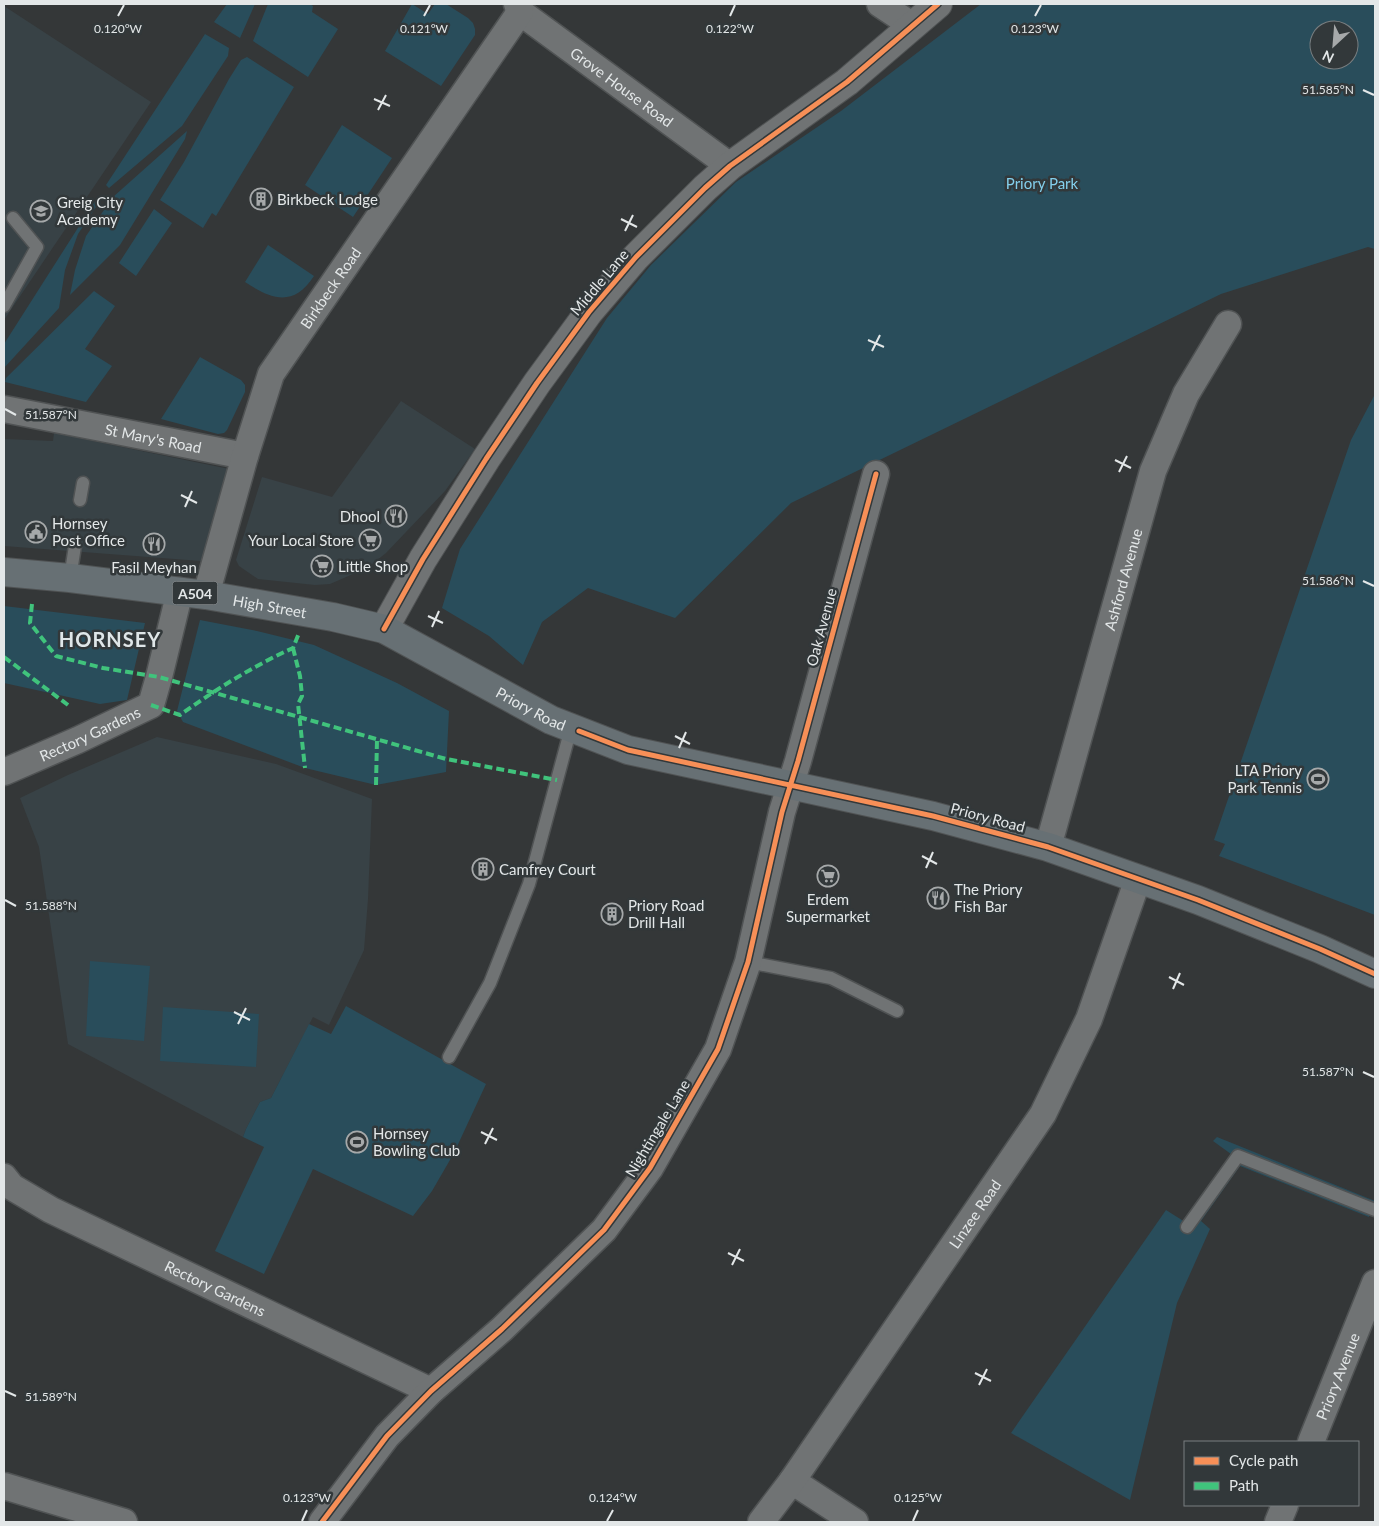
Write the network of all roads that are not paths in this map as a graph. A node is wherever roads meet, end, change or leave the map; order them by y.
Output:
1 (880, 4) edge
2 (938, 4) edge
3 (519, 8) edge
4 (913, 26) junction
5 (730, 166) junction
6 (12, 218) dead end
7 (4, 306) edge
8 (1228, 324) dead end
9 (4, 409) edge
10 (245, 456) junction
11 (876, 474) dead end
12 (83, 483) dead end
13 (80, 500) dead end
14 (75, 546) dead end
15 (4, 572) edge
16 (70, 578) junction
17 (193, 593) junction
18 (384, 629) junction
19 (571, 728) junction
20 (4, 772) edge
21 (790, 785) junction
22 (1048, 847) junction
23 (1138, 879) junction
24 (748, 962) junction
25 (1375, 974) edge
26 (897, 1011) dead end
27 (449, 1057) dead end
28 (4, 1177) edge
29 (1375, 1210) edge
30 (1186, 1226) dead end
31 (1375, 1283) edge
32 (431, 1391) junction
33 (1311, 1441) edge
34 (792, 1481) junction
35 (4, 1486) edge
36 (1285, 1506) edge
37 (124, 1522) edge
38 (322, 1522) edge
39 (761, 1522) edge
40 (855, 1522) edge
41 (1278, 1522) edge

1 - 4 street
2 - 4 street, Middle Lane
3 - 5 street, Grove House Road
3 - 10 street, Birkbeck Road
4 - 5 street, Middle Lane
5 - 18 street, Middle Lane
6 - 7 lane
8 - 22 street, Ashford Avenue
9 - 10 street, St Mary's Road
10 - 17 street, Birkbeck Road
11 - 21 street, Oak Avenue
12 - 13 lane
14 - 16 lane
15 - 16 main road, High Street / A504
16 - 17 main road, High Street / A504
17 - 18 main road, High Street / A504
17 - 20 street, Rectory Gardens
18 - 19 main road, Priory Road / A504
19 - 21 main road, Priory Road / A504
19 - 27 lane
21 - 22 main road, Priory Road / A504
21 - 24 street, Nightingale Lane
22 - 23 main road, Priory Road / A504
23 - 25 main road, Priory Road / A504
23 - 34 street, Linzee Road
24 - 26 lane
24 - 32 street, Nightingale Lane
28 - 32 street, Rectory Gardens
29 - 30 lane
31 - 33 street, Priory Avenue
32 - 38 street, Nightingale Lane
34 - 39 street, Linzee Road
34 - 40 street
35 - 37 street
36 - 41 street

